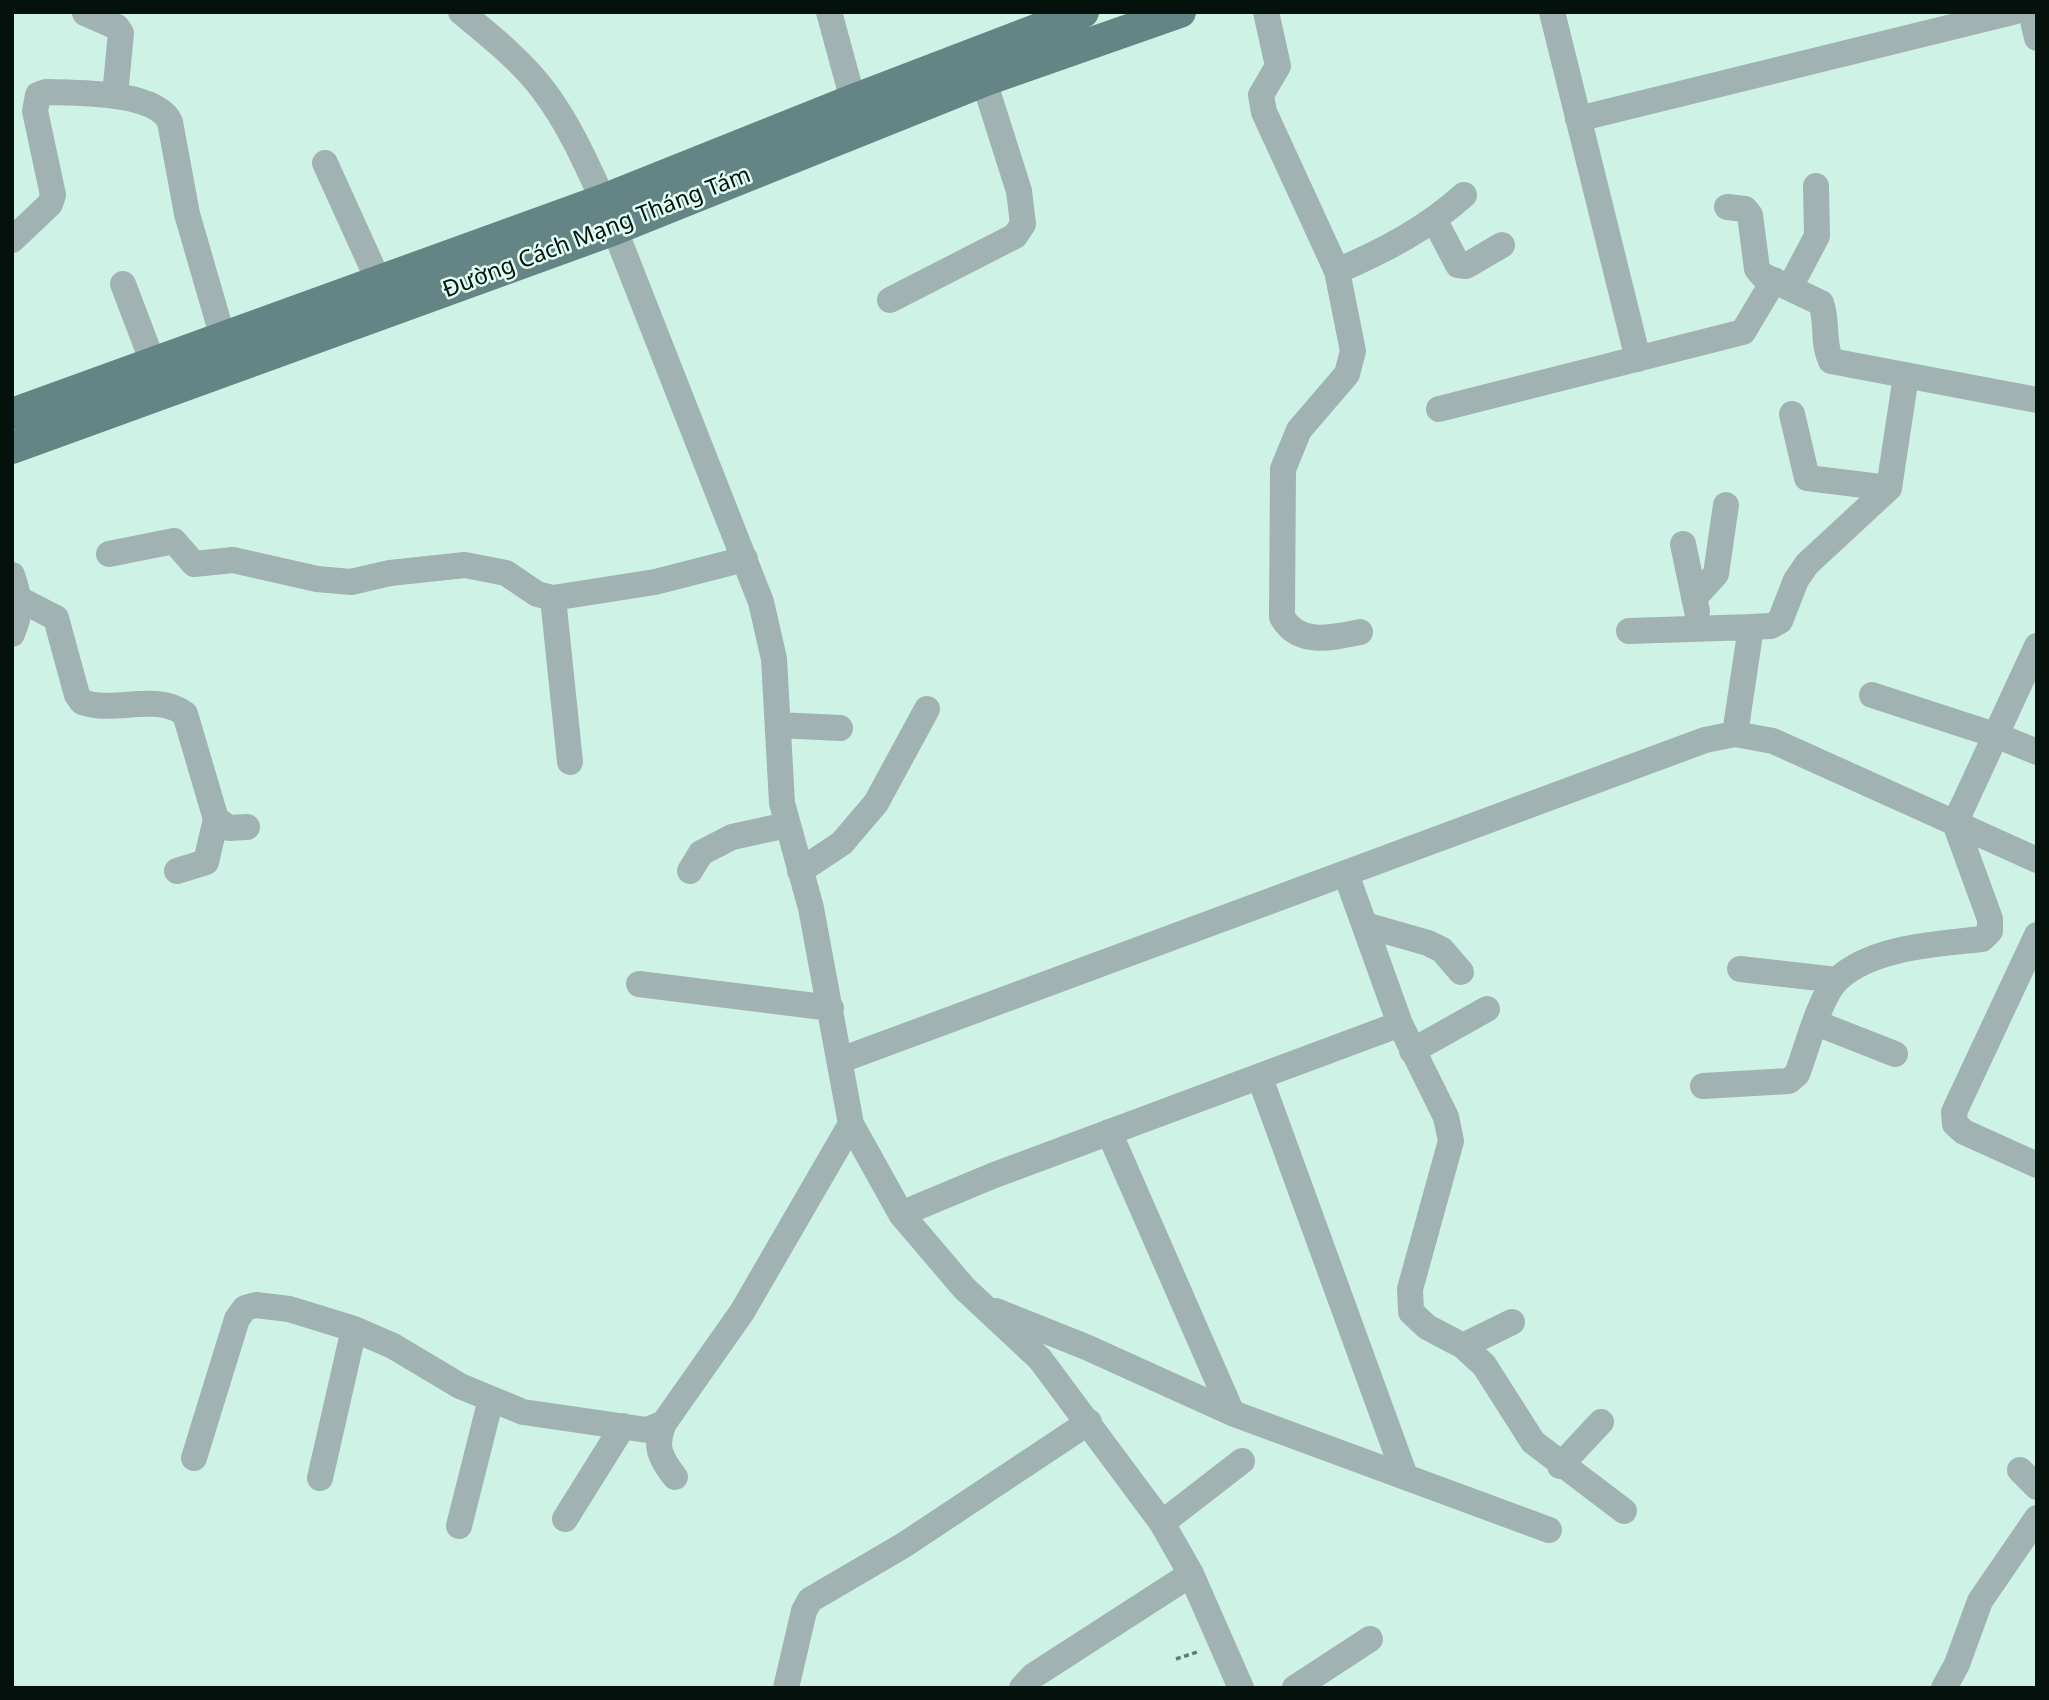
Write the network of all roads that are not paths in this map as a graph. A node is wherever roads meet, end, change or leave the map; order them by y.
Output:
1 (461, 12) edge
2 (829, 12) edge
3 (1083, 12) edge
4 (1180, 12) edge
5 (1266, 12) edge
6 (1552, 12) edge
7 (2013, 12) edge
8 (2031, 12) edge
9 (85, 13) edge
10 (2037, 38) edge
11 (981, 67) junction
12 (115, 95) junction
13 (853, 100) junction
14 (1578, 119) junction
15 (325, 163) dead end
16 (1816, 186) dead end
17 (1464, 195) dead end
18 (604, 200) junction
19 (1727, 207) dead end
20 (1435, 221) junction
21 (615, 229) junction
22 (12, 240) edge
23 (1502, 245) dead end
24 (1337, 271) junction
25 (379, 282) junction
26 (1782, 283) junction
27 (123, 284) dead end
28 (890, 300) dead end
29 (223, 338) junction
30 (1638, 359) junction
31 (153, 363) junction
32 (1906, 376) junction
33 (2037, 400) edge
34 (1439, 409) dead end
35 (12, 414) edge
36 (1792, 414) dead end
37 (12, 448) edge
38 (1889, 488) junction
39 (1726, 505) dead end
40 (1683, 544) dead end
41 (108, 554) dead end
42 (745, 559) junction
43 (17, 587) edge
44 (552, 598) junction
45 (1694, 598) junction
46 (1700, 626) junction
47 (1751, 627) junction
48 (1629, 631) dead end
49 (1360, 632) dead end
50 (12, 634) edge
51 (2036, 648) edge
52 (1872, 695) dead end
53 (927, 709) dead end
54 (778, 725) junction
55 (840, 728) dead end
56 (1735, 734) junction
57 (1998, 736) junction
58 (2037, 752) edge
59 (570, 762) dead end
60 (216, 819) junction
61 (1955, 823) junction
62 (788, 825) junction
63 (247, 827) dead end
64 (2037, 860) edge
65 (177, 871) dead end
66 (800, 871) junction
67 (691, 872) dead end
68 (1346, 874) junction
69 (1365, 925) junction
70 (2037, 935) edge
71 (1740, 969) dead end
72 (1461, 972) dead end
73 (1837, 980) junction
74 (639, 984) dead end
75 (831, 1008) junction
76 (1487, 1009) dead end
77 (1816, 1023) junction
78 (1400, 1024) junction
79 (1412, 1051) junction
80 (1895, 1054) dead end
81 (841, 1060) junction
82 (1260, 1078) junction
83 (1703, 1086) dead end
84 (851, 1124) junction
85 (1109, 1132) junction
86 (2037, 1165) edge
87 (901, 1214) junction
88 (982, 1305) junction
89 (1512, 1322) dead end
90 (354, 1329) junction
91 (1463, 1346) junction
92 (491, 1399) junction
93 (1232, 1413) junction
94 (1088, 1422) junction
95 (1601, 1422) dead end
96 (664, 1423) junction
97 (623, 1426) junction
98 (194, 1458) dead end
99 (1242, 1461) dead end
100 (1560, 1465) junction
101 (1405, 1476) junction
102 (675, 1477) dead end
103 (320, 1478) dead end
104 (1623, 1511) dead end
105 (2037, 1518) edge
106 (565, 1519) dead end
107 (1162, 1523) junction
108 (459, 1526) dead end
109 (1549, 1530) dead end
110 (1191, 1574) junction
111 (1370, 1639) dead end
112 (786, 1688) edge
113 (1022, 1688) edge
114 (1241, 1688) edge
115 (1295, 1688) edge
116 (1944, 1688) edge

1 - 18 street
2 - 13 street
3 - 11 main road, Đường Cách Mạng Tháng Tám
4 - 11 main road, Đường Cách Mạng Tháng Tám
5 - 24 street
6 - 14 street
7 - 14 street
8 - 10 street
9 - 12 street
11 - 13 main road, Đường Cách Mạng Tháng Tám
11 - 21 main road, Đường Cách Mạng Tháng Tám
11 - 28 street
12 - 22 street
12 - 29 street
13 - 18 main road, Đường Cách Mạng Tháng Tám
14 - 30 street
15 - 25 street
16 - 26 street
17 - 20 street
18 - 21 street
18 - 25 main road, Đường Cách Mạng Tháng Tám
19 - 26 street
20 - 23 street
20 - 24 street
21 - 37 main road, Đường Cách Mạng Tháng Tám
21 - 42 street
24 - 49 street
25 - 29 main road, Đường Cách Mạng Tháng Tám
26 - 30 street
26 - 32 street
27 - 31 street
29 - 31 main road, Đường Cách Mạng Tháng Tám
30 - 34 street
31 - 35 main road, Đường Cách Mạng Tháng Tám
32 - 33 street
32 - 38 street
36 - 38 street
38 - 47 street
39 - 45 street
40 - 45 street
41 - 44 street
42 - 44 street
42 - 54 street
43 - 50 street
43 - 60 street
44 - 59 street
45 - 46 street
46 - 47 street
46 - 48 street
47 - 56 street
51 - 57 street
52 - 57 street
53 - 66 street
54 - 55 street
54 - 62 street
56 - 61 street
56 - 68 street
57 - 58 street
57 - 61 street
60 - 63 street
60 - 65 street
61 - 64 street
61 - 73 street
62 - 66 street
62 - 67 street
66 - 75 street
68 - 69 street
68 - 81 street
69 - 72 street
69 - 78 street
70 - 86 street
71 - 73 street
73 - 77 street
74 - 75 street
75 - 81 street
76 - 79 street
77 - 80 street
77 - 83 street
78 - 79 street
78 - 82 street
79 - 91 street
81 - 84 street
82 - 85 street
82 - 101 street
84 - 87 street
84 - 96 street
85 - 87 street
85 - 93 street
87 - 88 street
88 - 93 street
88 - 94 street
89 - 91 street
90 - 92 street
90 - 98 street
90 - 103 street
91 - 100 street
92 - 97 street
92 - 108 street
93 - 101 street
94 - 107 street
94 - 112 street
95 - 100 street
96 - 97 street
96 - 102 street
97 - 106 street
99 - 107 street
100 - 104 street
101 - 109 street
105 - 116 street
107 - 110 street
110 - 113 street
110 - 114 street
111 - 115 street

